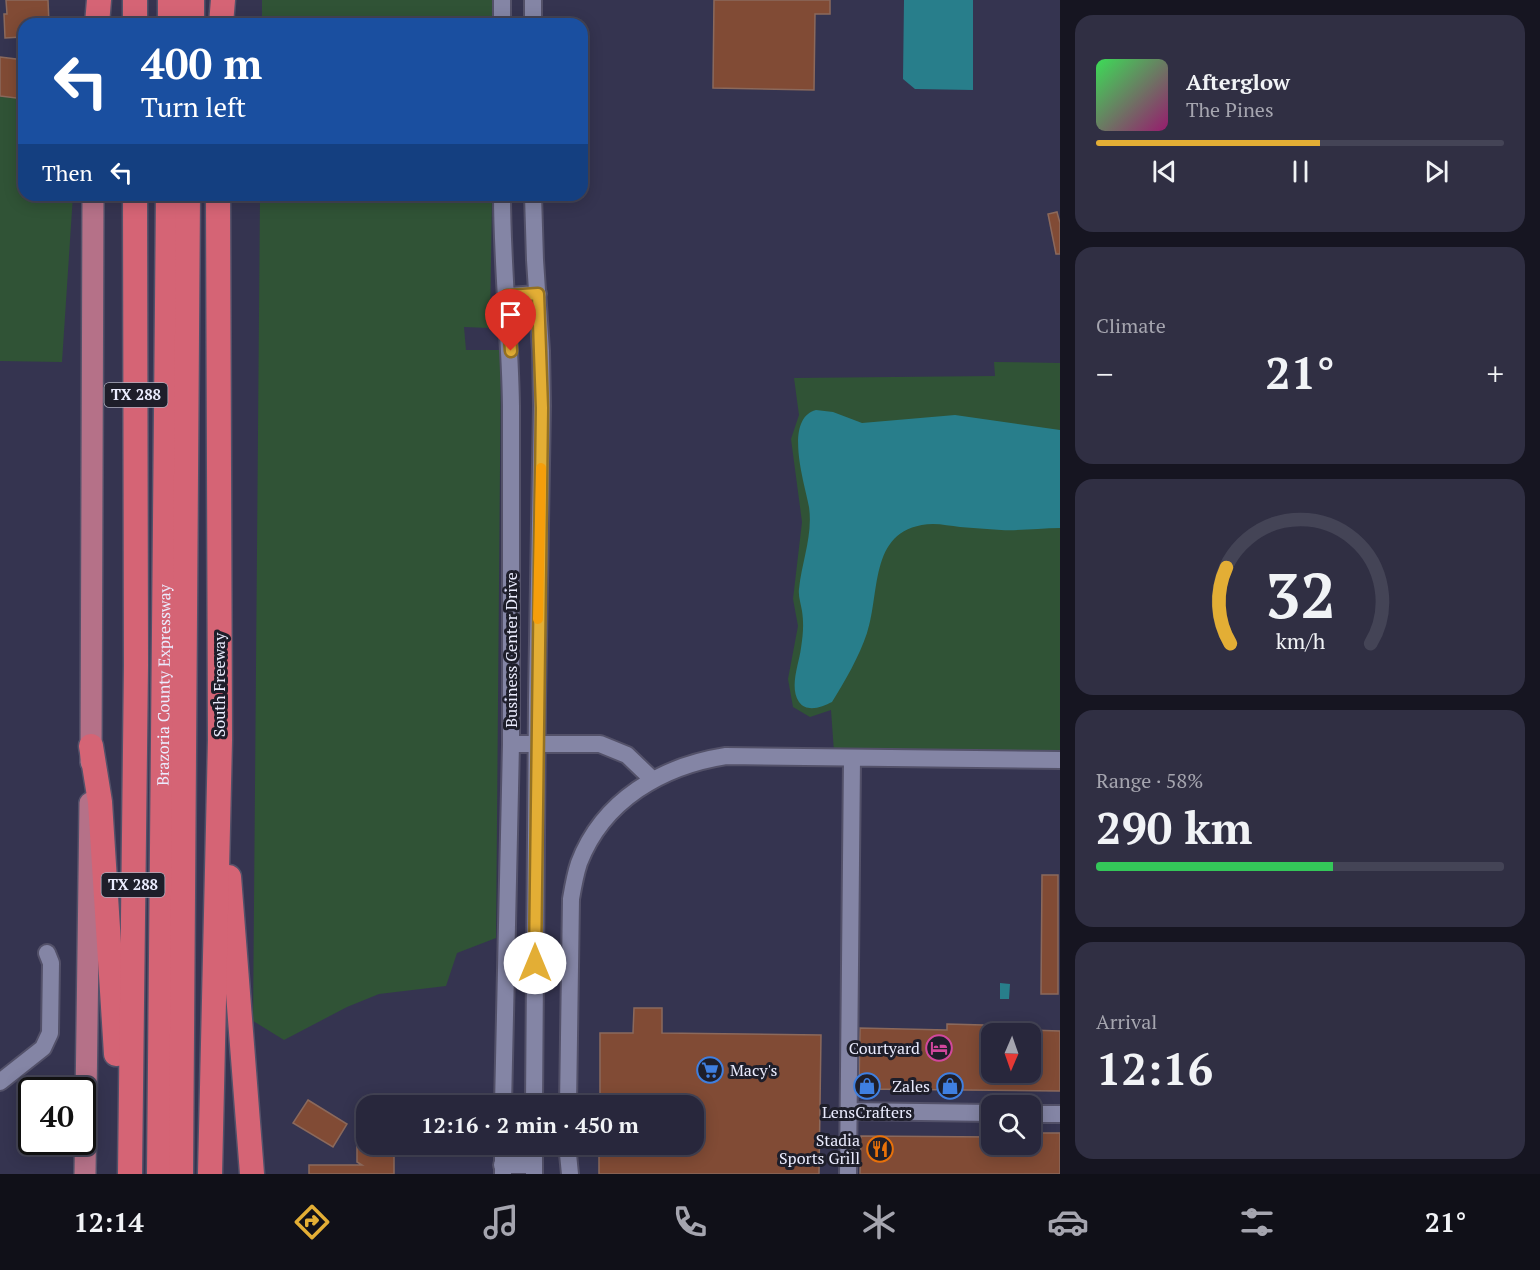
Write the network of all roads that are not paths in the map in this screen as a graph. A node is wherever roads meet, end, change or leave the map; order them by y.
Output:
1 (98, 0) edge
2 (135, 0) edge
3 (170, 0) edge
4 (192, 0) edge
5 (221, 0) edge
6 (502, 0) edge
7 (533, 0) edge
8 (96, 18) edge
9 (135, 18) edge
10 (170, 18) edge
11 (192, 18) edge
12 (220, 18) edge
13 (502, 18) edge
14 (533, 18) edge
15 (93, 201) edge
16 (135, 201) edge
17 (168, 201) edge
18 (188, 201) edge
19 (218, 201) edge
20 (502, 201) edge
21 (533, 201) edge
22 (538, 294) junction
23 (507, 296) junction
24 (136, 596) junction
25 (220, 740) junction
26 (537, 743) junction
27 (510, 744) junction
28 (91, 746) junction
29 (852, 758) junction
30 (1060, 760) edge
31 (653, 780) junction
32 (47, 953) dead end
33 (0, 1082) edge
34 (503, 1095) edge
35 (534, 1095) edge
36 (568, 1095) edge
37 (130, 1100) junction
38 (849, 1111) junction
39 (981, 1113) edge
40 (1041, 1114) edge
41 (1060, 1114) edge
42 (160, 1136) junction
43 (502, 1155) edge
44 (568, 1155) edge
45 (534, 1169) edge
46 (503, 1170) edge
47 (86, 1174) edge
48 (130, 1174) edge
49 (159, 1174) edge
50 (181, 1174) edge
51 (195, 1174) edge
52 (210, 1174) edge
53 (252, 1174) edge
54 (570, 1174) edge
55 (848, 1174) edge

1 - 8 highway
2 - 9 highway
3 - 10 highway
4 - 11 highway
5 - 12 highway
6 - 13 street
7 - 14 street
15 - 28 main road
16 - 24 highway, TX 288
17 - 42 highway, Brazoria County Expressway
18 - 50 highway, Brazoria County Expressway
19 - 25 highway, South Freeway
20 - 23 street, Business Center Drive
21 - 22 street, Business Center Drive
22 - 23 street
22 - 26 street, Business Center Drive
23 - 27 street, Business Center Drive
24 - 37 highway, TX 288
24 - 42 highway
25 - 51 highway
25 - 52 highway, South Freeway
25 - 53 highway
26 - 27 street
26 - 31 street
26 - 35 street, Business Center Drive
27 - 34 street, Business Center Drive
28 - 37 highway
28 - 47 main road
29 - 30 street
29 - 31 street
29 - 38 street
31 - 36 street
32 - 33 street
37 - 48 highway, TX 288
38 - 39 street
38 - 55 street
40 - 41 street
42 - 49 highway, Brazoria County Expressway
43 - 46 street
44 - 54 street
45 - 46 street

